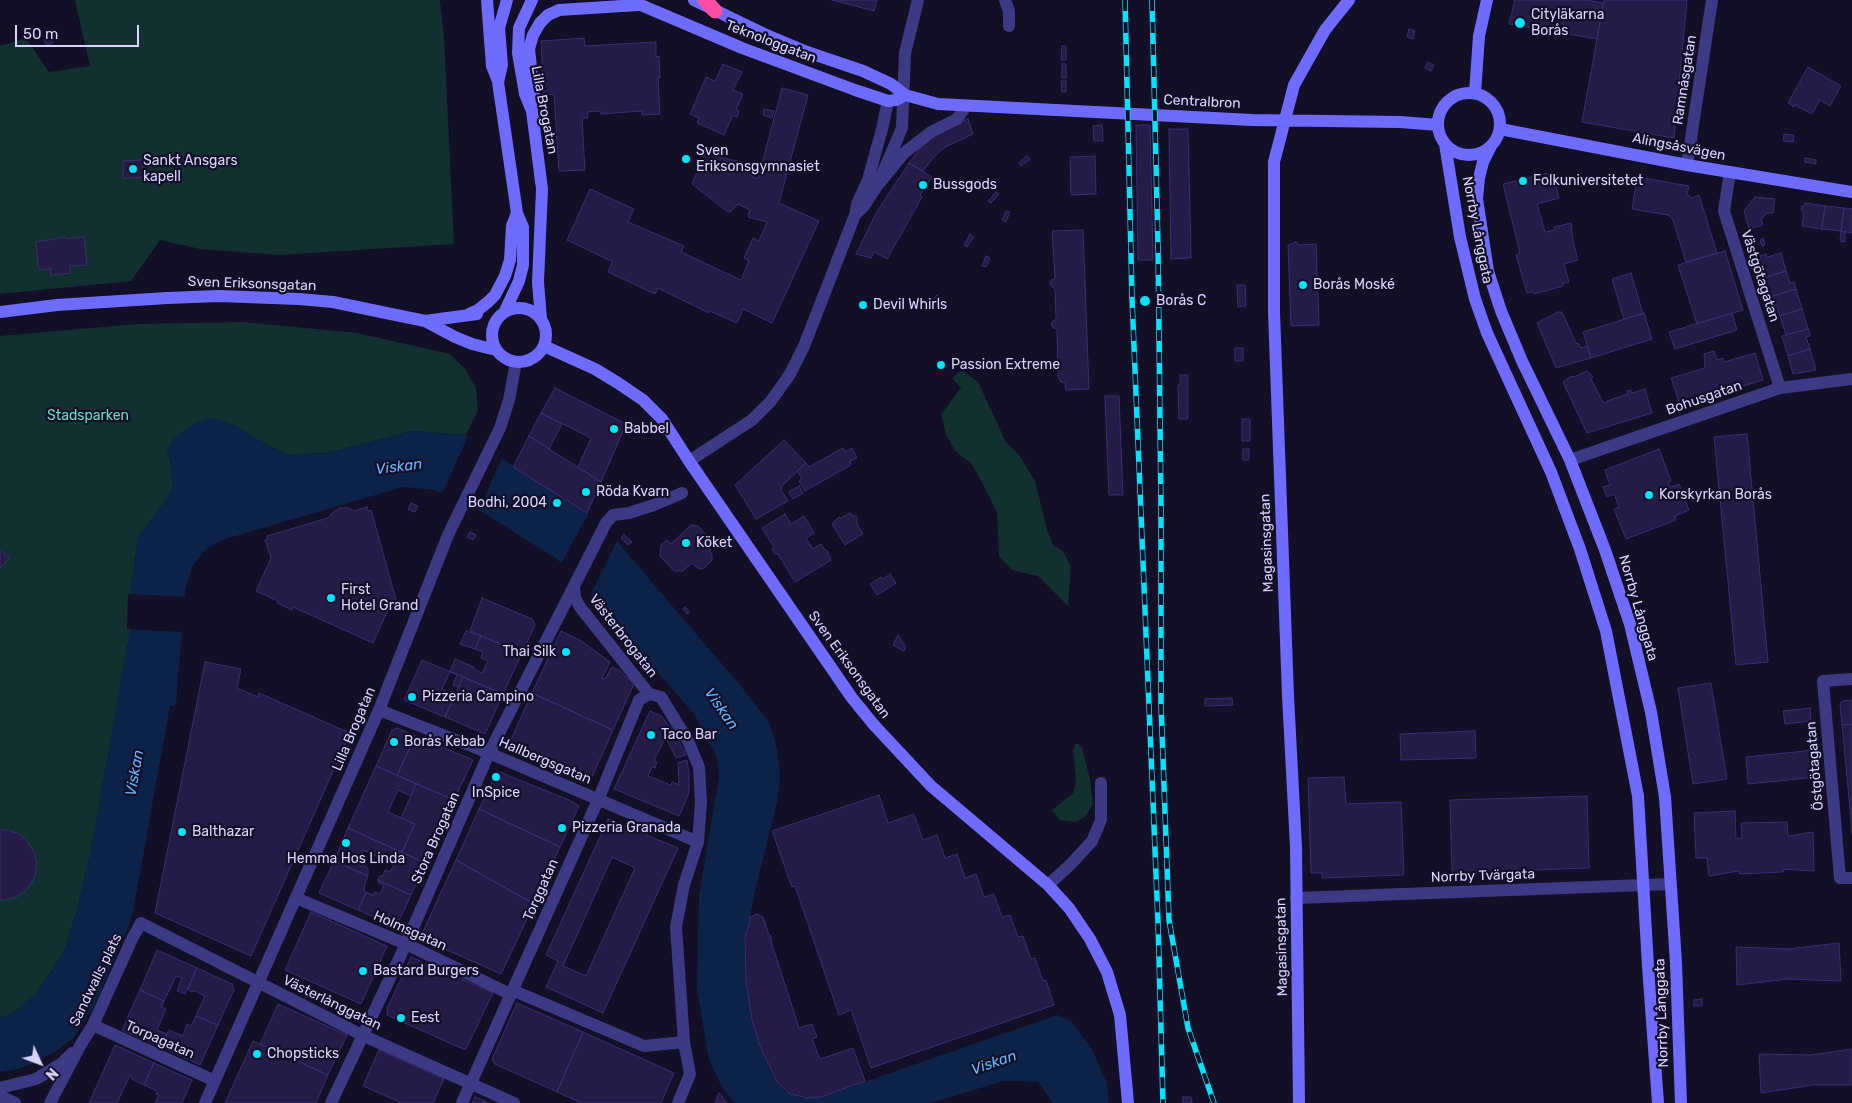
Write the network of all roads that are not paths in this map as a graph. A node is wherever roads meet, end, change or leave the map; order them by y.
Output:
1 (487, 0) edge
2 (507, 0) edge
3 (532, 0) edge
4 (694, 0) edge
5 (918, 0) edge
6 (1005, 0) edge
7 (1349, 0) edge
8 (1487, 0) edge
9 (1712, 0) edge
10 (634, 2) edge
11 (710, 6) edge
12 (1009, 26) dead end
13 (498, 82) junction
14 (1475, 93) junction
15 (905, 95) junction
16 (888, 101) junction
17 (966, 106) junction
18 (532, 111) junction
19 (1438, 124) junction
20 (1500, 129) junction
21 (1445, 144) junction
22 (1491, 146) junction
23 (1686, 165) junction
24 (1730, 172) junction
25 (878, 186) junction
26 (1852, 192) edge
27 (517, 213) junction
28 (855, 215) junction
29 (0, 312) edge
30 (504, 312) junction
31 (469, 314) junction
32 (541, 319) junction
33 (425, 321) junction
34 (544, 346) junction
35 (496, 350) junction
36 (516, 362) junction
37 (1852, 379) edge
38 (1780, 388) junction
39 (1570, 460) junction
40 (689, 461) junction
41 (682, 493) dead end
42 (574, 588) junction
43 (1852, 679) edge
44 (649, 694) junction
45 (379, 710) junction
46 (489, 753) junction
47 (1101, 783) dead end
48 (598, 800) junction
49 (698, 842) junction
50 (1846, 878) edge
51 (1671, 884) junction
52 (1048, 885) junction
53 (1644, 885) junction
54 (296, 898) junction
55 (1296, 898) junction
56 (141, 923) joint
57 (406, 944) junction
58 (258, 983) junction
59 (511, 992) junction
60 (93, 1025) junction
61 (364, 1036) junction
62 (684, 1042) junction
63 (80, 1046) junction
64 (215, 1082) junction
65 (471, 1085) junction
66 (0, 1088) edge
67 (0, 1096) edge
68 (15, 1103) edge
69 (50, 1103) edge
70 (206, 1103) edge
71 (331, 1103) edge
72 (462, 1103) edge
73 (514, 1103) edge
74 (678, 1103) edge
75 (1128, 1103) edge
76 (1299, 1103) edge
77 (1658, 1103) edge
78 (1680, 1103) edge

1 - 13 street
2 - 13 street
3 - 18 street, Lilla Brogatan
4 - 11 street, Teknologgatan
5 - 15 street
6 - 12 street
7 - 55 street, Magasinsgatan
8 - 14 street
9 - 23 street, Ramnåsgatan
10 - 16 street, Teknologgatan
10 - 18 street
11 - 15 street, Teknologgatan
13 - 27 street
14 - 19 street
14 - 20 street
15 - 16 street
15 - 17 street, Teknologgatan
15 - 25 street
16 - 28 street
17 - 19 street, Centralbron
17 - 25 street
18 - 32 street, Lilla Brogatan
19 - 21 street
20 - 22 street
20 - 23 street, Alingsåsvägen
21 - 22 street
21 - 53 street, Norrby Långgata
22 - 39 street, Norrby Långgata
23 - 24 street, Alingsåsvägen
24 - 26 street, Alingsåsvägen
24 - 38 street, Västgötagatan
25 - 28 street
27 - 30 street
27 - 31 street
28 - 40 street
29 - 33 street, Sven Eriksonsgatan
30 - 31 street
30 - 32 street
30 - 35 street
31 - 33 street
32 - 34 street
33 - 35 street, Sven Eriksonsgatan
34 - 36 street
34 - 40 street, Sven Eriksonsgatan
35 - 36 street
36 - 45 street, Lilla Brogatan
37 - 38 street, Bohusgatan
38 - 39 street, Bohusgatan
39 - 51 street, Norrby Långgata
40 - 52 street, Sven Eriksonsgatan
41 - 42 street, Västerbrogatan
42 - 44 street, Västerbrogatan
42 - 46 street, Stora Brogatan
43 - 50 street, Östgötagatan
44 - 48 street, Torggatan
44 - 49 street, Västerbrogatan
45 - 46 street, Hallbergsgatan
45 - 54 street, Lilla Brogatan
46 - 48 street, Hallbergsgatan
46 - 57 street, Stora Brogatan
47 - 52 street
48 - 49 street, Hallbergsgatan
48 - 59 street, Torggatan
49 - 62 street, Västerbrogatan
51 - 53 street, Norrby Tvärgata
51 - 78 street, Norrby Långgata
52 - 75 street, Sven Eriksonsgatan
53 - 55 street, Norrby Tvärgata
53 - 77 street, Norrby Långgata
54 - 57 street, Holmsgatan
54 - 58 street, Lilla Brogatan
55 - 76 street, Magasinsgatan
56 - 58 street, Västerlånggatan
56 - 60 street, Sandwalls plats
57 - 59 street, Holmsgatan
57 - 61 street, Stora Brogatan
58 - 61 street, Västerlånggatan
58 - 64 street, Lilla Brogatan
59 - 62 street, Holmsgatan
59 - 65 street, Torggatan
60 - 63 street, Sandwalls plats
60 - 64 street, Torpagatan
61 - 65 street, Västerlånggatan
61 - 71 street, Stora Brogatan
62 - 74 street, Västerbrogatan
63 - 66 street
63 - 69 street, Sandwalls plats
64 - 70 street, Lilla Brogatan
65 - 72 street, Torggatan
65 - 73 street, Västerlånggatan
67 - 68 street

